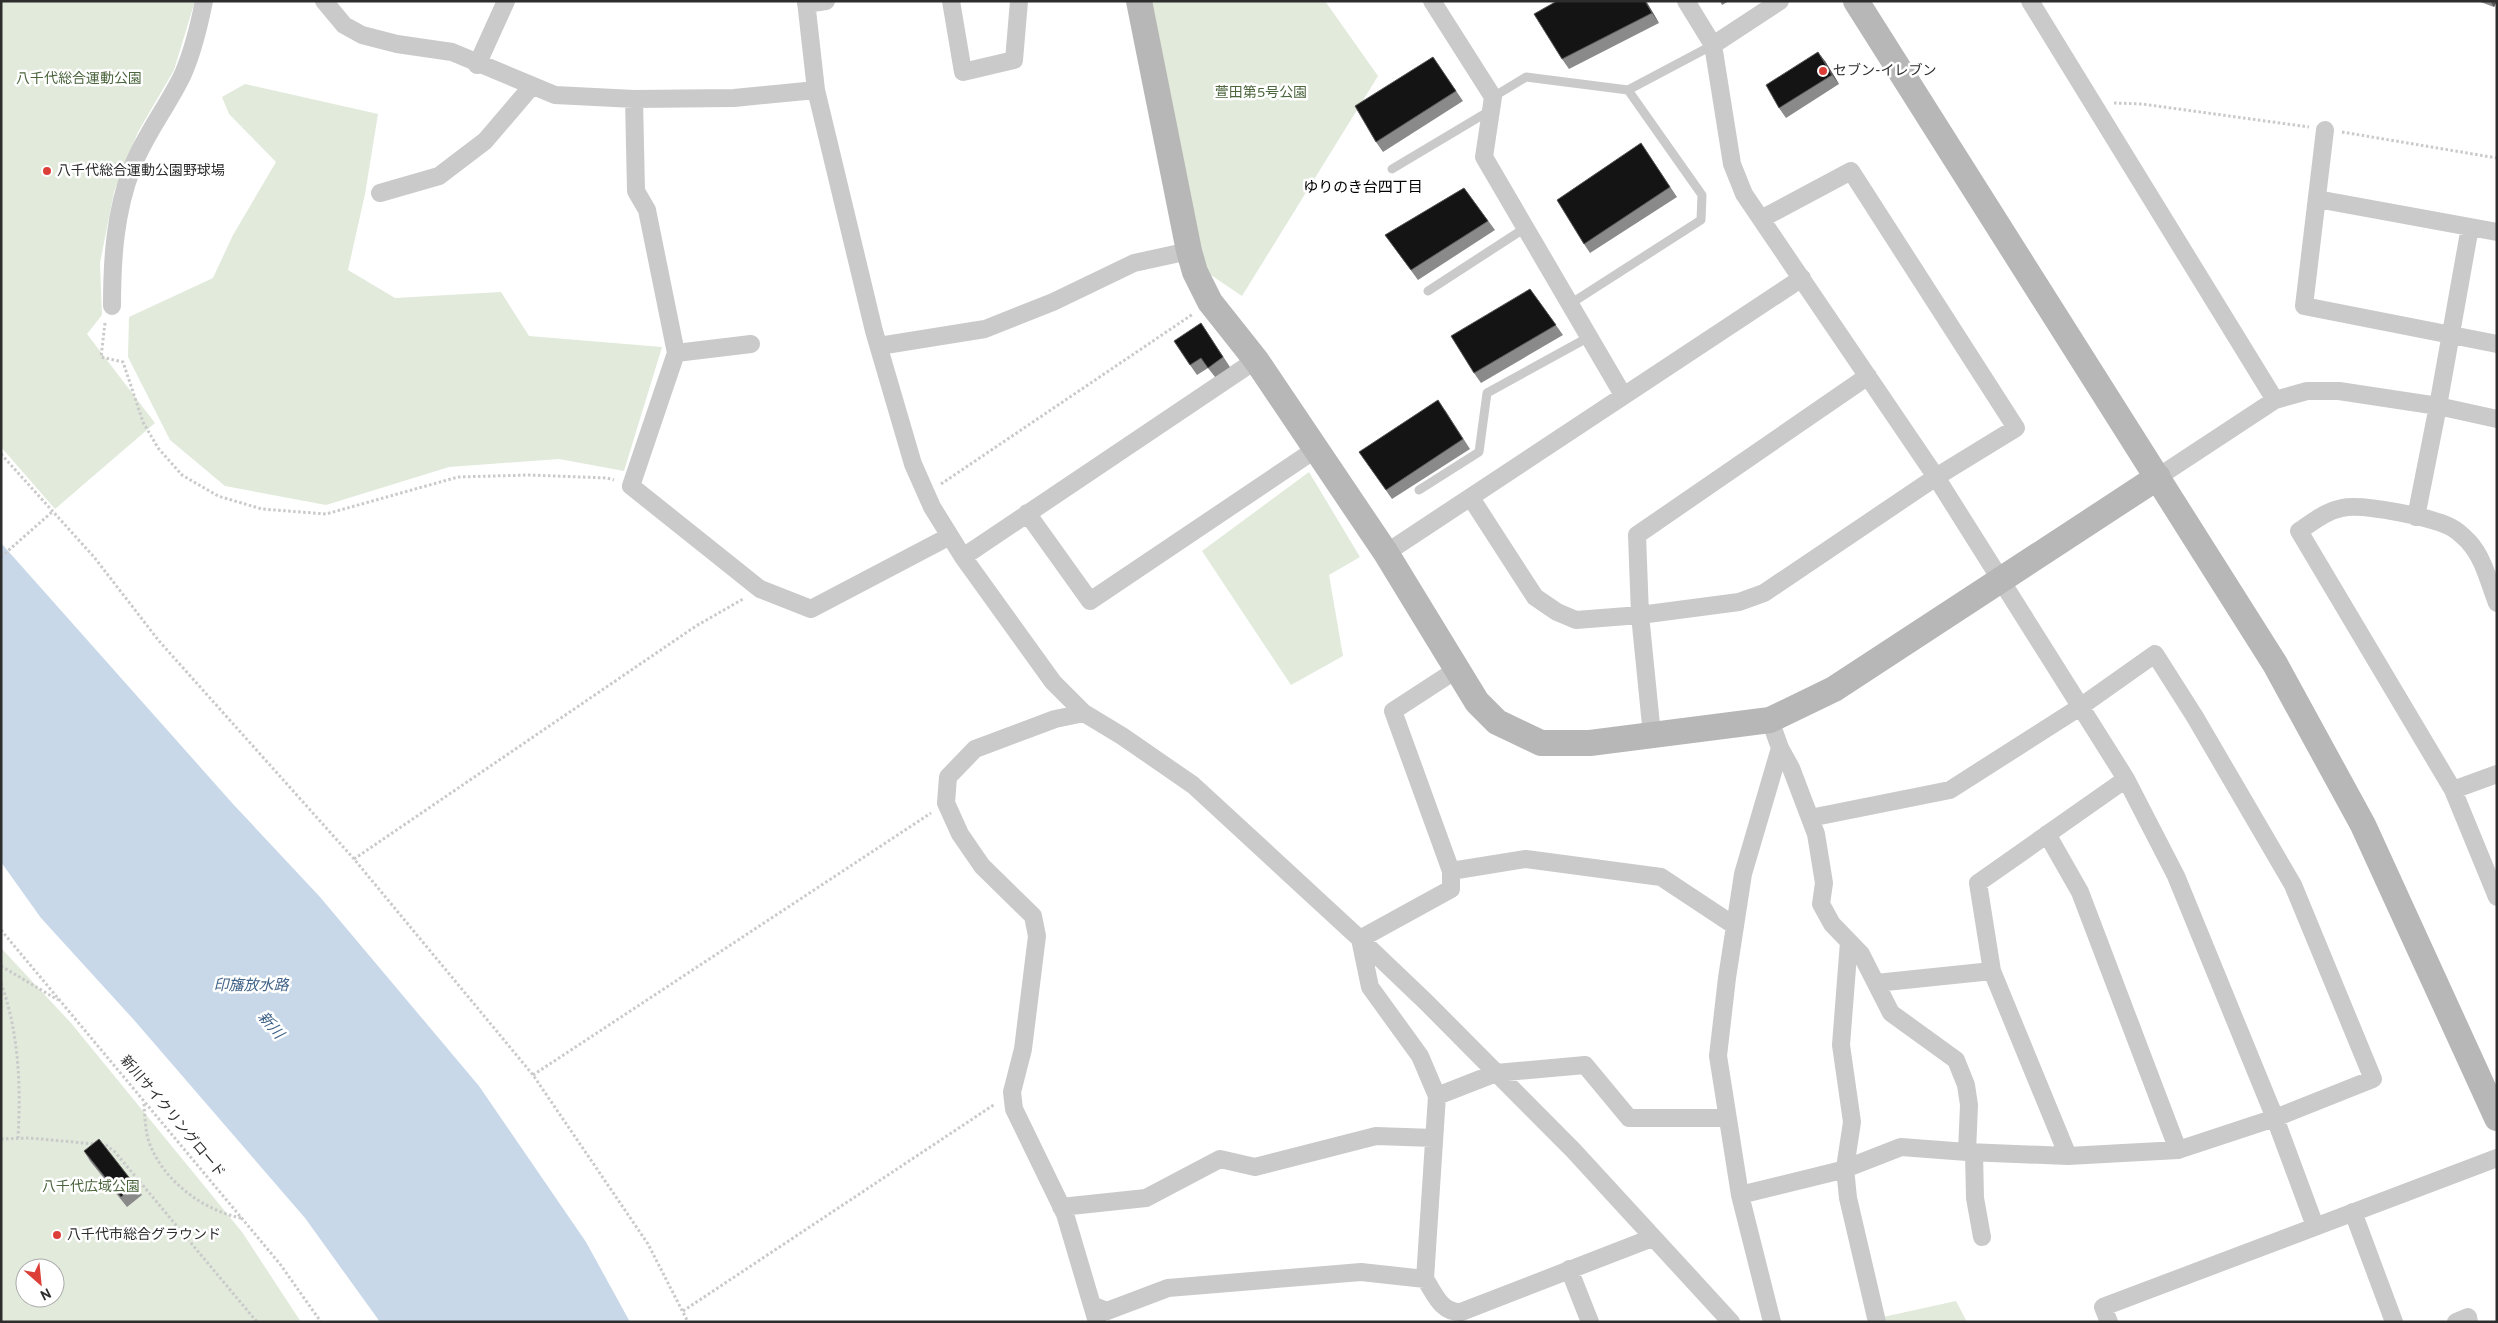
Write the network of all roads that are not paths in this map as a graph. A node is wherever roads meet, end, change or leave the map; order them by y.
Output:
1 (204, 1) edge
2 (324, 1) edge
3 (506, 1) edge
4 (826, 1) edge
5 (951, 1) edge
6 (1019, 1) edge
7 (1139, 1) edge
8 (1432, 1) edge
9 (1686, 1) edge
10 (1780, 1) edge
11 (1856, 1) edge
12 (2030, 1) edge
13 (806, 3) edge
14 (1714, 45) junction
15 (477, 64) junction
16 (532, 86) junction
17 (816, 90) junction
18 (1628, 90) junction
19 (634, 99) junction
20 (1492, 103) junction
21 (2325, 130) road end
22 (1392, 169) dead end
23 (380, 193) dead end
24 (2317, 199) junction
25 (1761, 219) junction
26 (2470, 227) junction
27 (1525, 228) junction
28 (2497, 232) edge
29 (1189, 251) junction
30 (1802, 278) junction
31 (1428, 291) dead end
32 (1570, 304) junction
33 (112, 306) road end
34 (2451, 335) junction
35 (1589, 337) junction
36 (751, 344) dead end
37 (2497, 344) edge
38 (879, 346) junction
39 (676, 354) junction
40 (1256, 360) junction
41 (1868, 376) junction
42 (1623, 395) junction
43 (2275, 400) junction
44 (2438, 406) junction
45 (2497, 419) edge
46 (1316, 449) junction
47 (1936, 477) junction
48 (2158, 477) junction
49 (1419, 490) dead end
50 (1472, 498) junction
51 (1027, 513) junction
52 (2416, 517) junction
53 (950, 536) junction
54 (1386, 553) junction
55 (963, 557) junction
56 (2001, 581) junction
57 (2497, 604) edge
58 (1640, 615) junction
59 (1456, 670) junction
60 (2080, 707) junction
61 (1084, 713) junction
62 (1770, 720) junction
63 (1652, 736) junction
64 (1780, 748) junction
65 (2497, 774) edge
66 (2126, 779) junction
67 (2454, 790) junction
68 (1810, 818) junction
69 (2047, 834) junction
70 (1450, 871) junction
71 (2497, 897) edge
72 (1735, 926) junction
73 (1360, 939) junction
74 (1849, 942) junction
75 (1992, 971) junction
76 (1876, 983) junction
77 (1496, 1073) junction
78 (1437, 1096) junction
79 (1727, 1118) junction
80 (2275, 1118) junction
81 (2497, 1118) edge
82 (1434, 1138) junction
83 (2178, 1150) junction
84 (1970, 1152) junction
85 (2068, 1156) junction
86 (2497, 1158) edge
87 (1845, 1168) junction
88 (1740, 1195) junction
89 (1061, 1206) junction
90 (2353, 1212) junction
91 (2315, 1226) junction
92 (1982, 1237) dead end
93 (1652, 1238) junction
94 (1568, 1269) junction
95 (1425, 1279) junction
96 (1092, 1305) junction
97 (1097, 1322) edge
98 (1590, 1322) edge
99 (1730, 1322) edge
100 (1772, 1322) edge
101 (1877, 1322) edge
102 (2109, 1322) edge
103 (2394, 1322) edge
104 (2456, 1322) edge
105 (2469, 1322) edge

1 - 33 street
2 - 15 street
3 - 15 street
4 - 13 street
5 - 6 street
7 - 29 street
8 - 20 street
9 - 14 street
10 - 14 street
11 - 48 street
12 - 43 street
13 - 17 street
14 - 18 lane
14 - 25 street
15 - 16 street
16 - 19 street
16 - 23 street
17 - 19 street
17 - 38 street
18 - 20 lane
18 - 32 lane
19 - 39 street
20 - 22 lane
20 - 27 street
21 - 24 street
24 - 26 street
24 - 34 street
25 - 30 street
25 - 47 street
26 - 28 street
26 - 34 street
27 - 31 lane
27 - 32 street
29 - 38 street
29 - 40 street
30 - 41 street
30 - 42 street
32 - 35 street
34 - 37 street
34 - 44 street
35 - 42 street
35 - 49 lane
36 - 39 street
38 - 53 street
39 - 53 street
40 - 46 street
40 - 51 street
41 - 47 street
41 - 58 street
42 - 50 street
43 - 44 street
43 - 48 street
44 - 45 street
44 - 52 street
46 - 51 street
46 - 54 street
47 - 56 street
47 - 58 street
48 - 56 street
48 - 81 street
50 - 54 street
50 - 58 street
51 - 55 street
52 - 57 street
52 - 67 street
53 - 55 street
54 - 59 street
55 - 61 street
56 - 60 street
56 - 62 street
58 - 63 street
59 - 63 street
59 - 70 street
60 - 66 street
60 - 68 street
60 - 80 street
61 - 73 street
61 - 89 street
62 - 63 street
62 - 64 street
64 - 68 street
64 - 72 street
65 - 67 street
66 - 69 street
66 - 80 street
67 - 71 street
68 - 74 street
69 - 75 street
69 - 83 street
70 - 72 street
70 - 73 street
72 - 79 street
73 - 77 street
73 - 78 street
74 - 76 street
74 - 87 street
75 - 76 street
75 - 85 street
76 - 84 street
77 - 78 street
77 - 79 street
77 - 93 street
78 - 82 street
79 - 88 street
80 - 83 street
80 - 91 street
82 - 89 street
82 - 95 street
83 - 85 street
84 - 85 street
84 - 87 street
84 - 92 street
86 - 90 street
87 - 88 street
87 - 101 street
88 - 100 street
89 - 96 street
90 - 91 street
90 - 103 street
91 - 102 street
93 - 94 street
93 - 99 street
94 - 95 street
94 - 98 street
95 - 96 street
96 - 97 street
104 - 105 street

